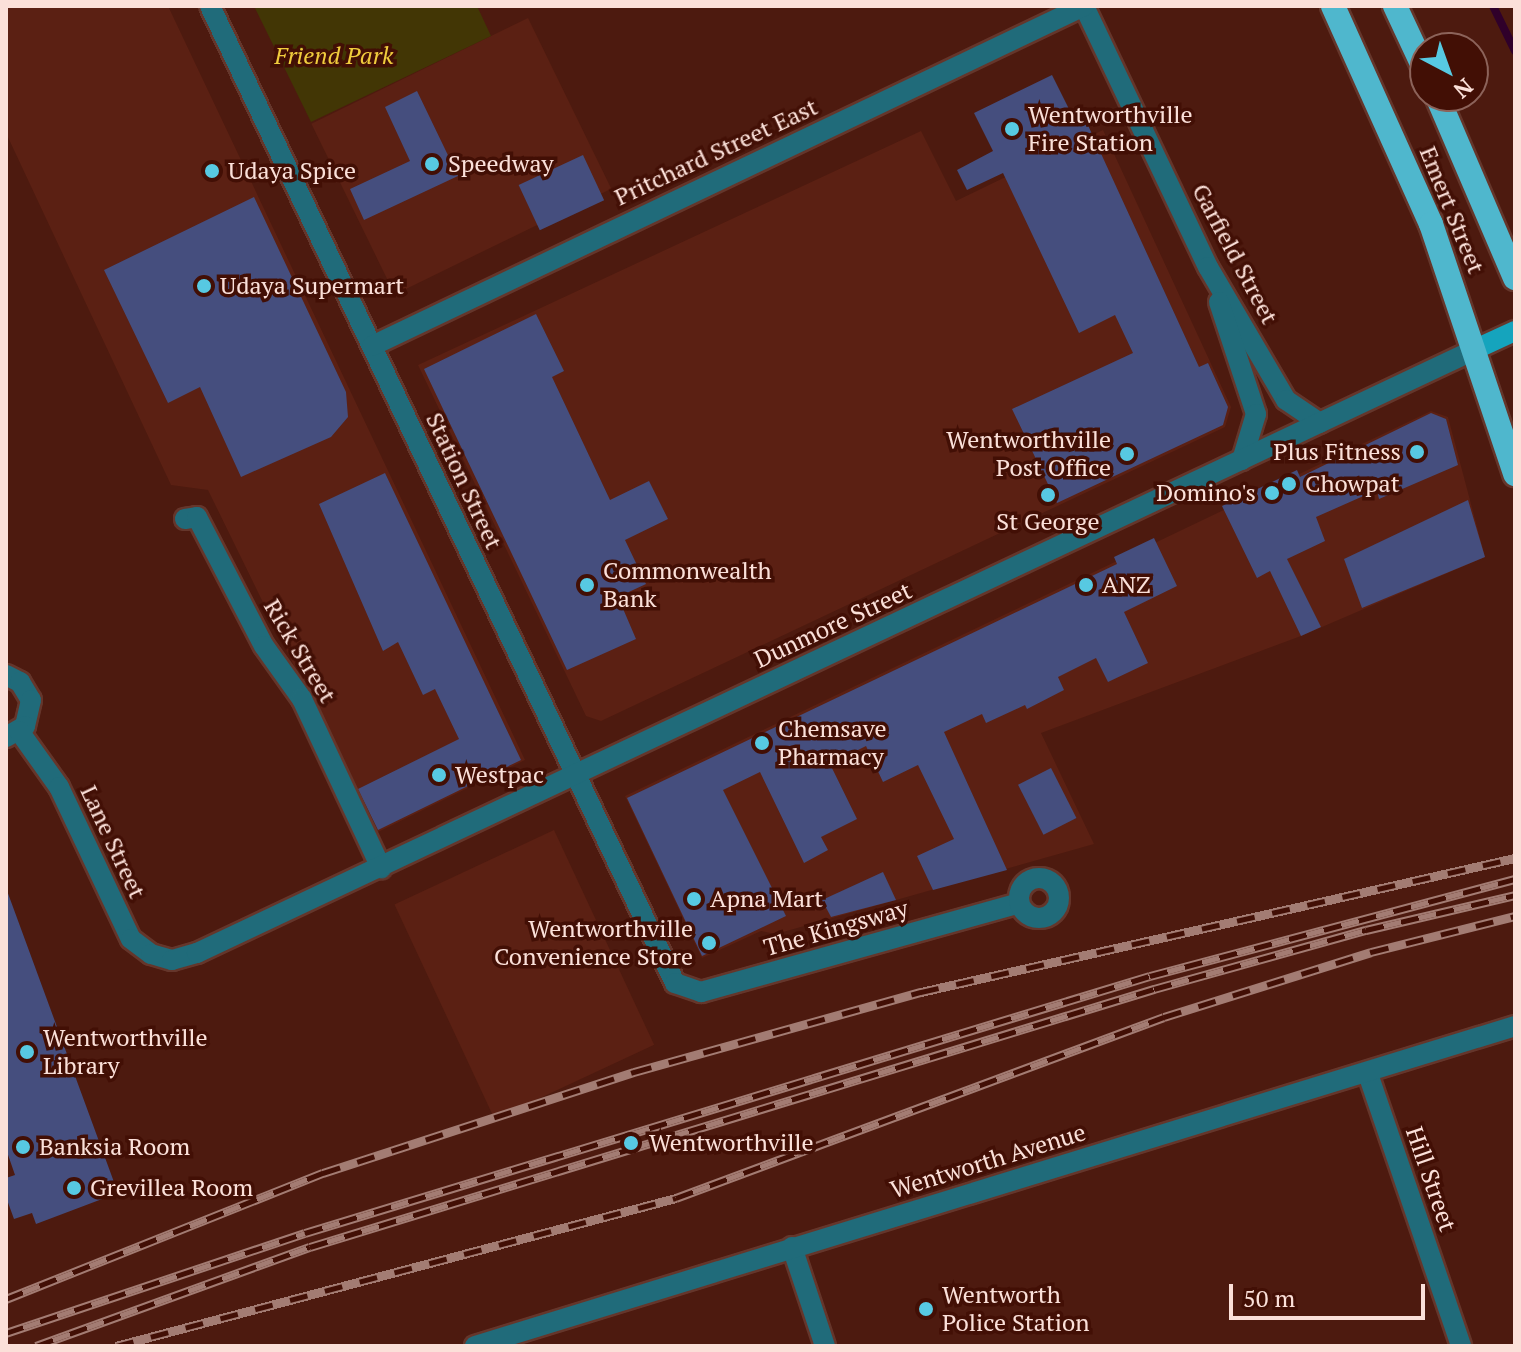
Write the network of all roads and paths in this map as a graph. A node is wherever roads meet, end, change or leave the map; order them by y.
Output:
1 (210, 6) edge
2 (1084, 6) edge
3 (1333, 6) edge
4 (1395, 6) edge
5 (1409, 36) edge
6 (1444, 112) edge
7 (1208, 267) junction
8 (1515, 278) edge
9 (1515, 331) edge
10 (372, 346) junction
11 (1476, 349) junction
12 (1320, 423) junction
13 (1242, 460) junction
14 (1515, 474) edge
15 (185, 519) dead end
16 (6, 675) edge
17 (12, 734) edge
18 (573, 777) junction
19 (381, 868) junction
20 (1019, 903) dead end
21 (172, 960) joint
22 (671, 978) joint
23 (1515, 1026) edge
24 (1368, 1074) junction
25 (792, 1247) junction
26 (475, 1346) edge
27 (825, 1346) edge
28 (1461, 1346) edge

1 - 10 street, Station Street
2 - 7 street, Garfield Street
2 - 10 street, Pritchard Street East
3 - 11 highway, Emert Street
4 - 5 highway
6 - 8 highway, Emert Street
7 - 12 street, Garfield Street
7 - 13 street
9 - 11 main road, Dunmore Street
10 - 18 street, Station Street
11 - 12 street, Dunmore Street
11 - 14 highway, Emert Street
12 - 13 street, Dunmore Street
13 - 18 street, Dunmore Street
15 - 19 street, Rick Street
16 - 17 street
17 - 21 street, Lane Street
18 - 19 street, Dunmore Street
18 - 22 street, Station Street
19 - 21 street, Dunmore Street
20 - 22 street, The Kingsway
23 - 24 street, Wentworth Avenue
24 - 25 street, Wentworth Avenue
24 - 28 street, Hill Street
25 - 26 street, Wentworth Avenue
25 - 27 street

